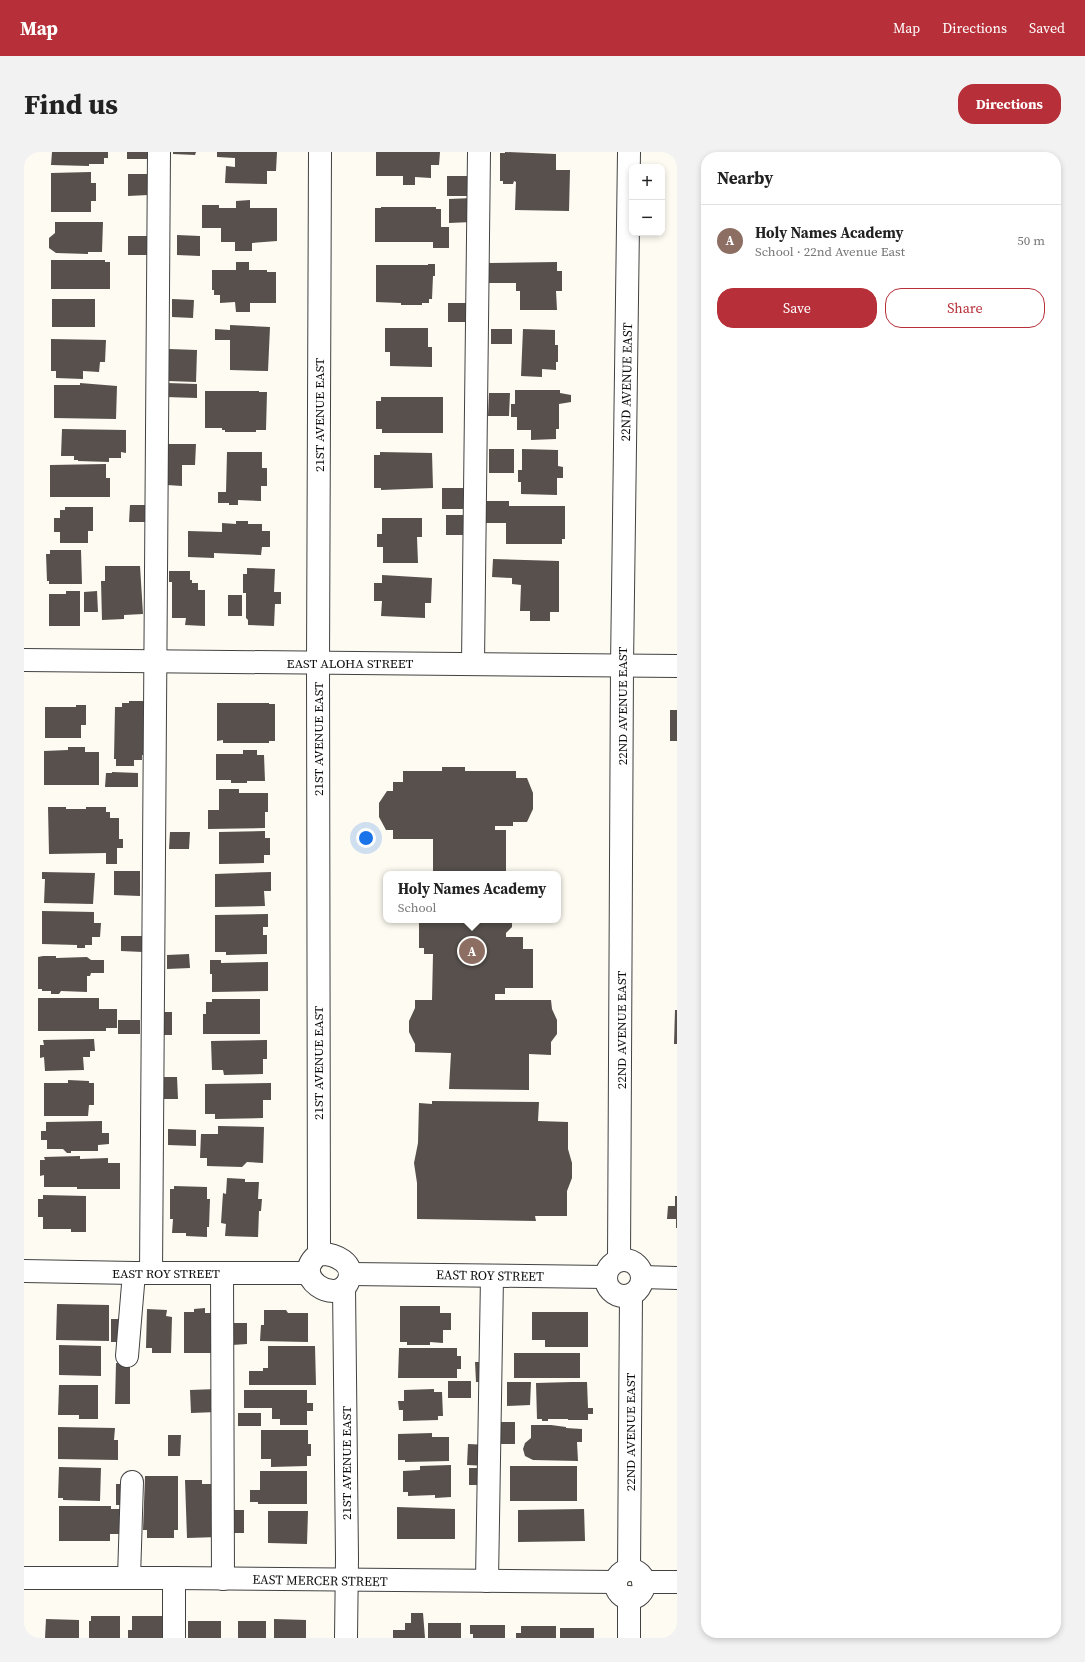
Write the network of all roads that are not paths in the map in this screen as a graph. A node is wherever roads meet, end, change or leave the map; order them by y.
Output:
1 (160, 152) edge
2 (320, 152) edge
3 (479, 152) edge
4 (629, 152) edge
5 (24, 660) edge
6 (155, 661) junction
7 (318, 663) junction
8 (473, 664) junction
9 (622, 666) junction
10 (677, 666) edge
11 (314, 1263) junction
12 (612, 1269) junction
13 (24, 1271) edge
14 (142, 1273) junction
15 (222, 1273) junction
16 (492, 1276) junction
17 (677, 1278) edge
18 (347, 1280) junction
19 (637, 1286) junction
20 (127, 1356) dead end
21 (132, 1482) dead end
22 (24, 1578) edge
23 (129, 1578) junction
24 (174, 1578) junction
25 (223, 1579) junction
26 (347, 1580) junction
27 (487, 1581) junction
28 (677, 1582) edge
29 (630, 1583) junction
30 (174, 1638) edge
31 (346, 1638) edge
32 (629, 1638) edge

1 - 6 street
2 - 7 street, 21ST AVENUE EAST
3 - 8 street
4 - 9 street, 22ND AVENUE EAST
5 - 6 street, EAST ALOHA STREET
6 - 7 street, EAST ALOHA STREET
6 - 14 street
7 - 8 street, EAST ALOHA STREET
7 - 11 street, 21ST AVENUE EAST
8 - 9 street, EAST ALOHA STREET
9 - 10 street, EAST ALOHA STREET
9 - 12 street, 22ND AVENUE EAST
11 - 15 street, EAST ROY STREET
11 - 18 street
11 - 18 street
12 - 16 street, EAST ROY STREET
12 - 19 street
12 - 19 street
13 - 14 street, EAST ROY STREET
14 - 15 street, EAST ROY STREET
14 - 20 street
15 - 25 street
16 - 18 street, EAST ROY STREET
16 - 27 street
17 - 19 street
18 - 26 street, 21ST AVENUE EAST
19 - 29 street, 22ND AVENUE EAST
21 - 23 street
22 - 23 street, EAST MERCER STREET
23 - 24 street, EAST MERCER STREET
24 - 25 street, EAST MERCER STREET
24 - 30 street
25 - 26 street, EAST MERCER STREET
26 - 27 street, EAST MERCER STREET
26 - 31 street, 21ST AVENUE EAST
27 - 29 street, EAST MERCER STREET
28 - 29 street, EAST MERCER STREET
29 - 32 street, 22ND AVENUE EAST

